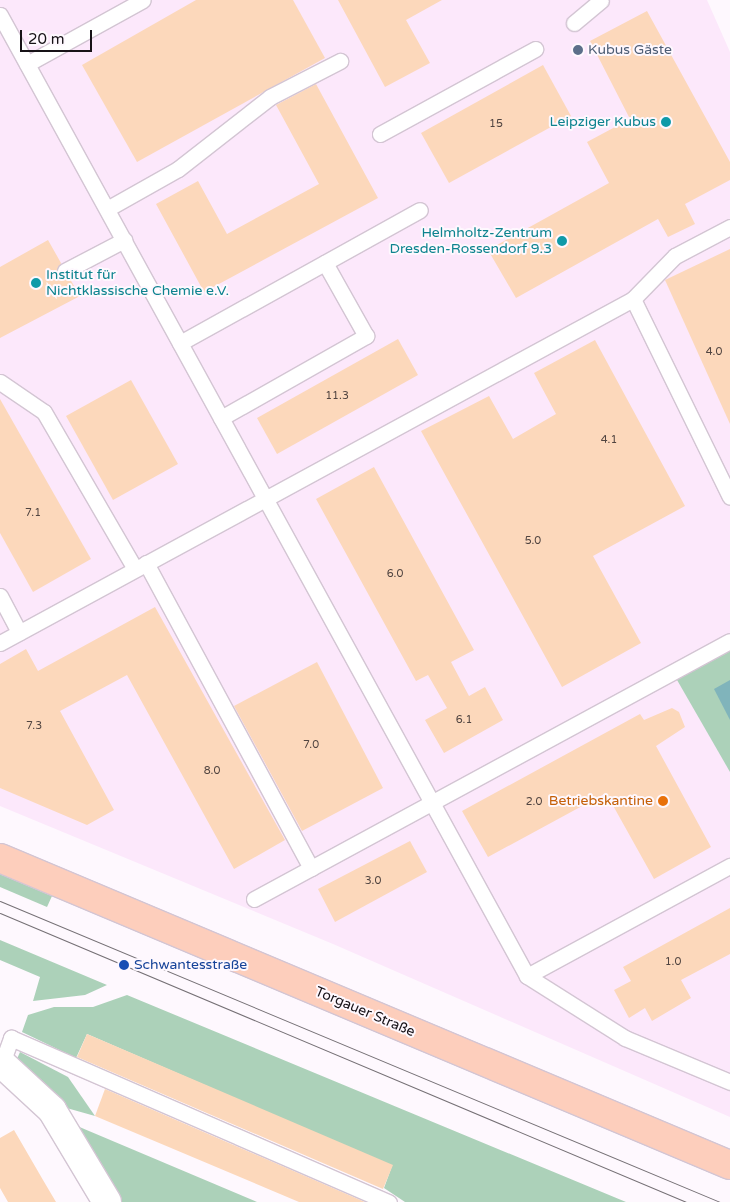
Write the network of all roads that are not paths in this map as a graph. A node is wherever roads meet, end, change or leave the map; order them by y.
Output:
1 (144, 0) edge
2 (601, 0) edge
3 (0, 15) edge
4 (574, 23) dead end
5 (535, 49) dead end
6 (340, 61) dead end
7 (27, 64) junction
8 (380, 134) dead end
9 (107, 209) junction
10 (420, 210) dead end
11 (730, 227) edge
12 (124, 240) junction
13 (325, 263) junction
14 (65, 270) dead end
15 (633, 299) junction
16 (180, 343) junction
17 (0, 382) edge
18 (221, 418) junction
19 (730, 497) edge
20 (266, 498) junction
21 (140, 566) junction
22 (0, 596) edge
23 (19, 632) junction
24 (730, 641) edge
25 (0, 643) edge
26 (432, 802) junction
27 (0, 858) edge
28 (730, 866) edge
29 (312, 868) junction
30 (254, 899) dead end
31 (527, 976) junction
32 (1, 1063) edge
33 (730, 1082) edge
34 (730, 1166) edge
35 (107, 1202) edge
36 (389, 1202) edge

1 - 7 lane
2 - 4 lane
3 - 7 lane
5 - 8 lane
6 - 9 lane
7 - 9 lane
9 - 12 lane
10 - 13 lane
11 - 15 lane
12 - 14 lane
12 - 16 lane
13 - 16 lane
13 - 18 lane
15 - 19 lane
15 - 20 lane
16 - 18 lane
17 - 21 lane
18 - 20 lane
20 - 21 lane
20 - 26 lane
21 - 23 lane
21 - 29 lane
22 - 23 lane
23 - 25 lane
24 - 26 lane
26 - 29 lane
26 - 31 lane
27 - 34 main road, Torgauer Straße
28 - 31 lane
29 - 30 lane
31 - 33 lane
32 - 35 street
32 - 36 lane

